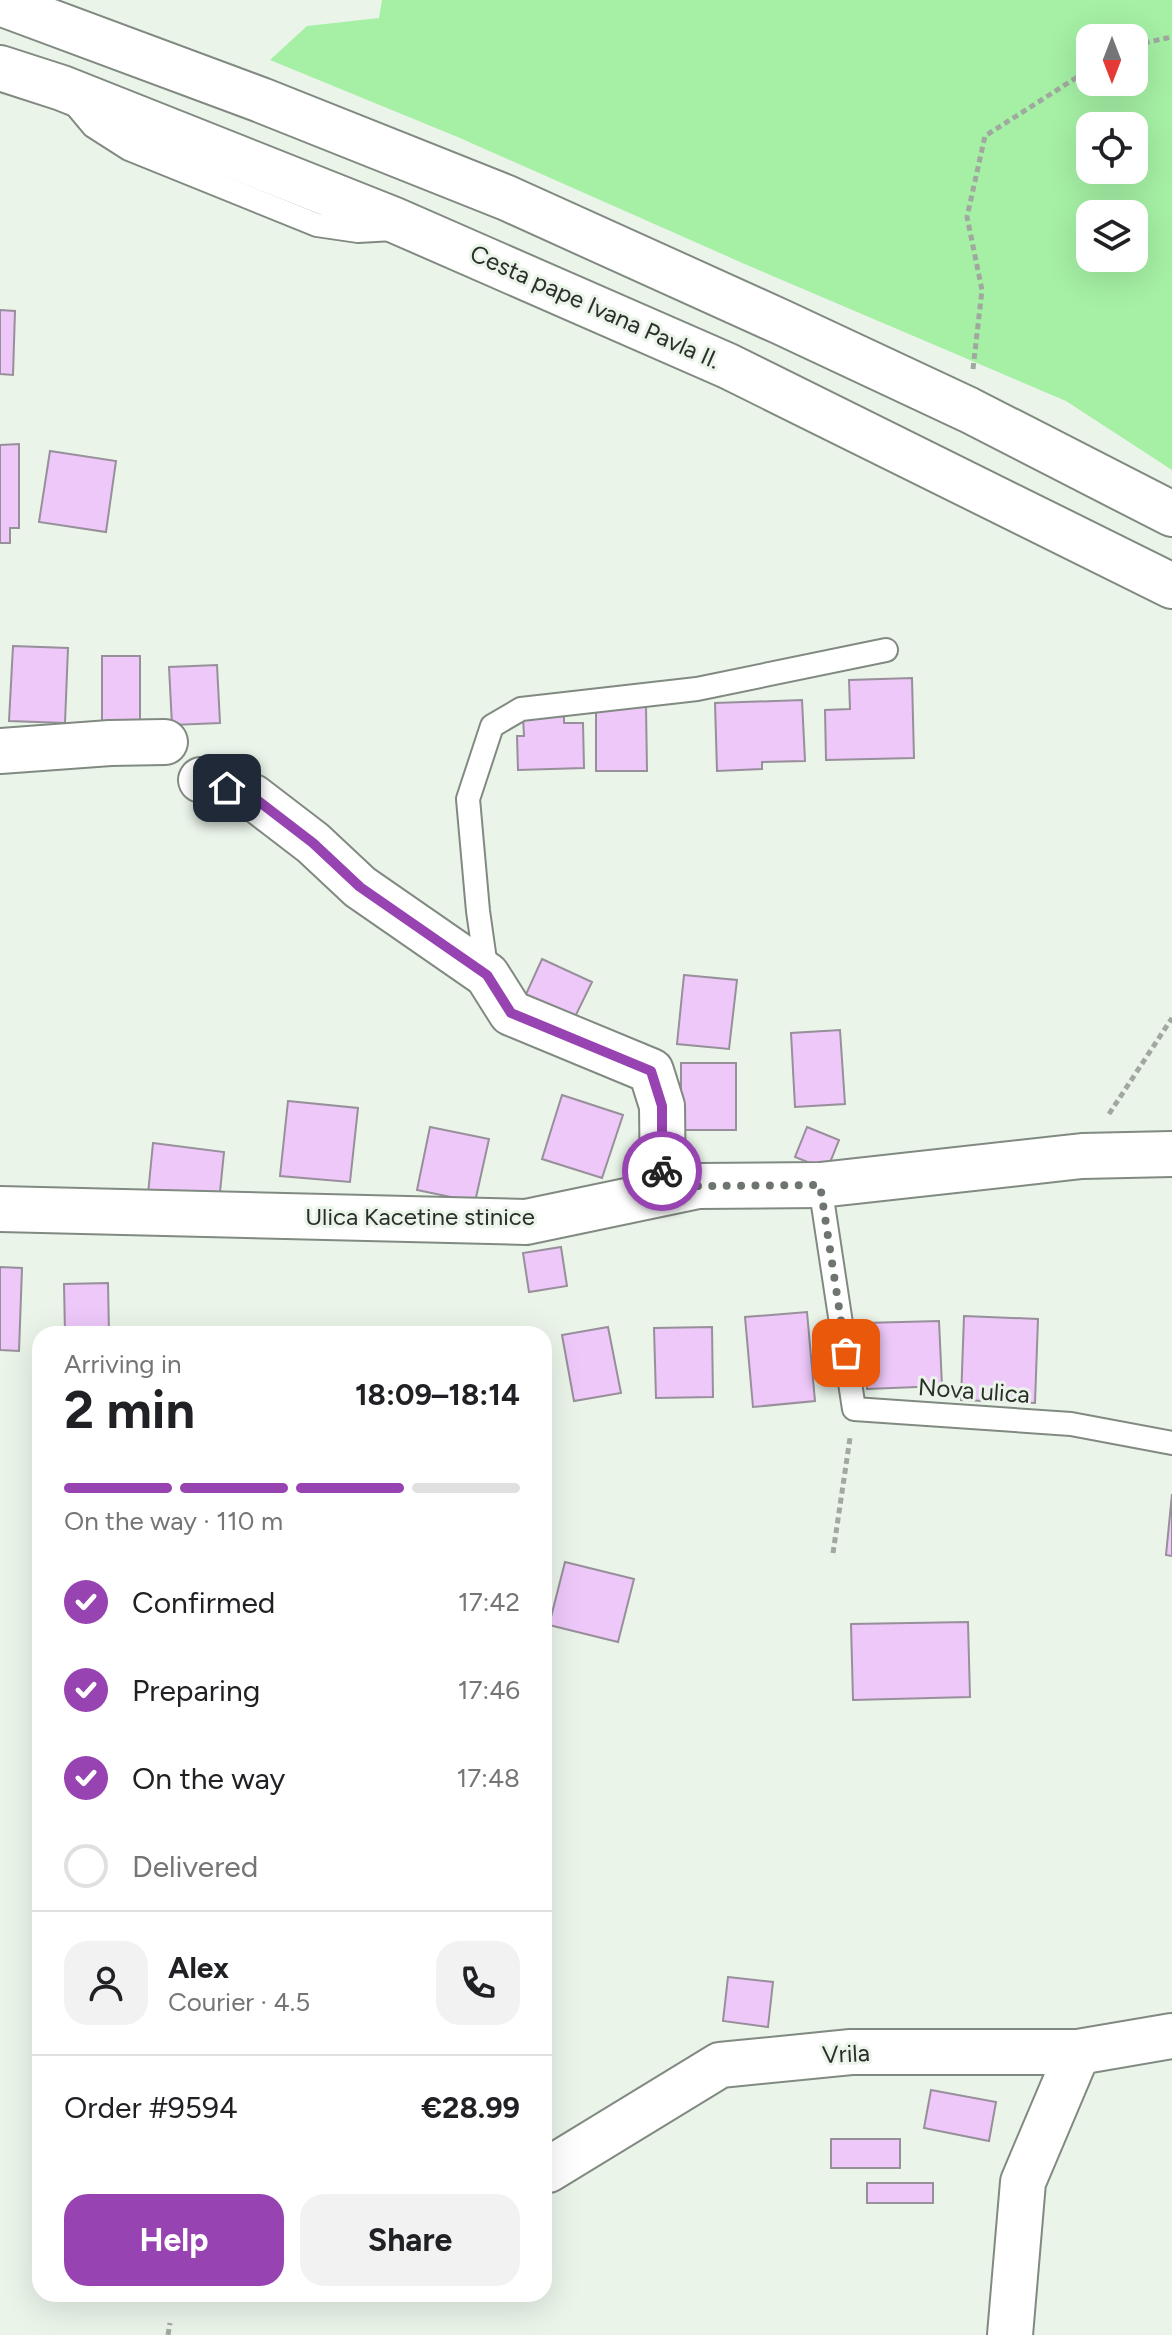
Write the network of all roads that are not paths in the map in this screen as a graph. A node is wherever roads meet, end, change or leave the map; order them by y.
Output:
1 (0, 3) edge
2 (0, 68) edge
3 (1172, 514) edge
4 (1172, 586) edge
5 (886, 650) dead end
6 (165, 742) dead end
7 (0, 751) edge
8 (201, 780) dead end
9 (487, 975) junction
10 (1172, 1154) edge
11 (820, 1185) junction
12 (663, 1193) junction
13 (0, 1209) edge
14 (1172, 1443) edge
15 (1172, 2036) edge
16 (1078, 2052) junction
17 (552, 2168) edge
18 (1010, 2335) edge

1 - 3 street
2 - 4 street, Cesta pape Ivana Pavla II.
5 - 9 lane
6 - 7 street
8 - 9 street
9 - 12 street
10 - 11 street, Ulica Kacetine stinice
11 - 12 street, Ulica Kacetine stinice
11 - 14 lane, Nova ulica
12 - 13 street, Ulica Kacetine stinice
15 - 16 street, Vrila
16 - 17 street, Vrila
16 - 18 street

